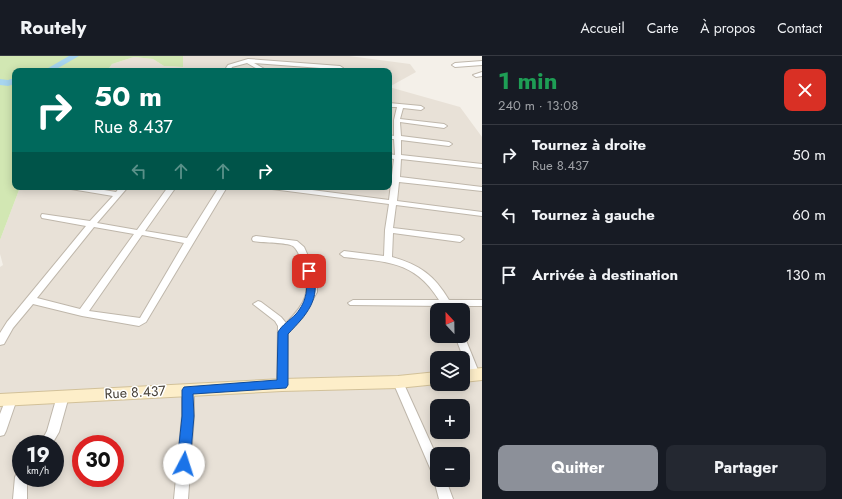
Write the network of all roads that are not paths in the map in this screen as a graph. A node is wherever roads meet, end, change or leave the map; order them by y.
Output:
1 (248, 61) junction
2 (482, 64) edge
3 (455, 65) dead end
4 (229, 68) edge
5 (260, 68) edge
6 (340, 68) edge
7 (482, 74) edge
8 (476, 75) dead end
9 (392, 105) edge
10 (400, 106) junction
11 (421, 108) dead end
12 (397, 120) junction
13 (444, 126) dead end
14 (393, 137) edge
15 (449, 144) dead end
16 (393, 156) edge
17 (482, 166) edge
18 (396, 179) junction
19 (482, 189) edge
20 (91, 190) edge
21 (121, 190) edge
22 (170, 190) edge
23 (221, 190) edge
24 (296, 190) edge
25 (117, 194) junction
26 (392, 202) junction
27 (482, 214) edge
28 (45, 216) dead end
29 (91, 225) junction
30 (389, 230) junction
31 (139, 233) junction
32 (256, 239) dead end
33 (460, 239) dead end
34 (188, 241) junction
35 (344, 254) dead end
36 (388, 259) junction
37 (31, 300) junction
38 (353, 303) dead end
39 (445, 303) edge
40 (258, 304) dead end
41 (482, 304) edge
42 (470, 305) edge
43 (430, 306) edge
44 (82, 313) junction
45 (283, 332) junction
46 (0, 341) edge
47 (462, 343) edge
48 (473, 375) edge
49 (430, 379) edge
50 (398, 382) junction
51 (282, 385) junction
52 (188, 390) junction
53 (63, 396) junction
54 (5, 400) edge
55 (0, 431) edge
56 (51, 435) edge
57 (430, 455) edge
58 (21, 487) edge
59 (442, 487) edge
60 (20, 499) edge
61 (181, 499) edge
62 (446, 499) edge

1 - 4 street
1 - 5 street
1 - 6 street
2 - 3 street
7 - 8 street
9 - 10 street
10 - 11 street
10 - 12 street
12 - 13 street
12 - 14 street
14 - 15 street
14 - 16 street
16 - 17 street
16 - 18 street
18 - 19 street
18 - 26 street
20 - 25 street
21 - 25 street
22 - 31 street
23 - 34 street
24 - 26 street
25 - 29 street
26 - 27 street
26 - 30 street
28 - 29 street
29 - 31 street
29 - 37 street
30 - 33 street
30 - 36 street
31 - 34 street
31 - 44 street
32 - 45 street
34 - 44 street
35 - 36 street
36 - 39 street
37 - 44 street
37 - 46 street
38 - 43 street
40 - 45 street
41 - 42 street
45 - 51 street
47 - 48 street
49 - 50 main road, Rue 8.437
50 - 51 main road, Rue 8.437
50 - 57 street
51 - 52 main road, Rue 8.437
52 - 53 main road, Rue 8.437
52 - 61 street
53 - 54 main road, Rue 8.437
53 - 56 street
54 - 55 street
58 - 60 street
59 - 62 street

